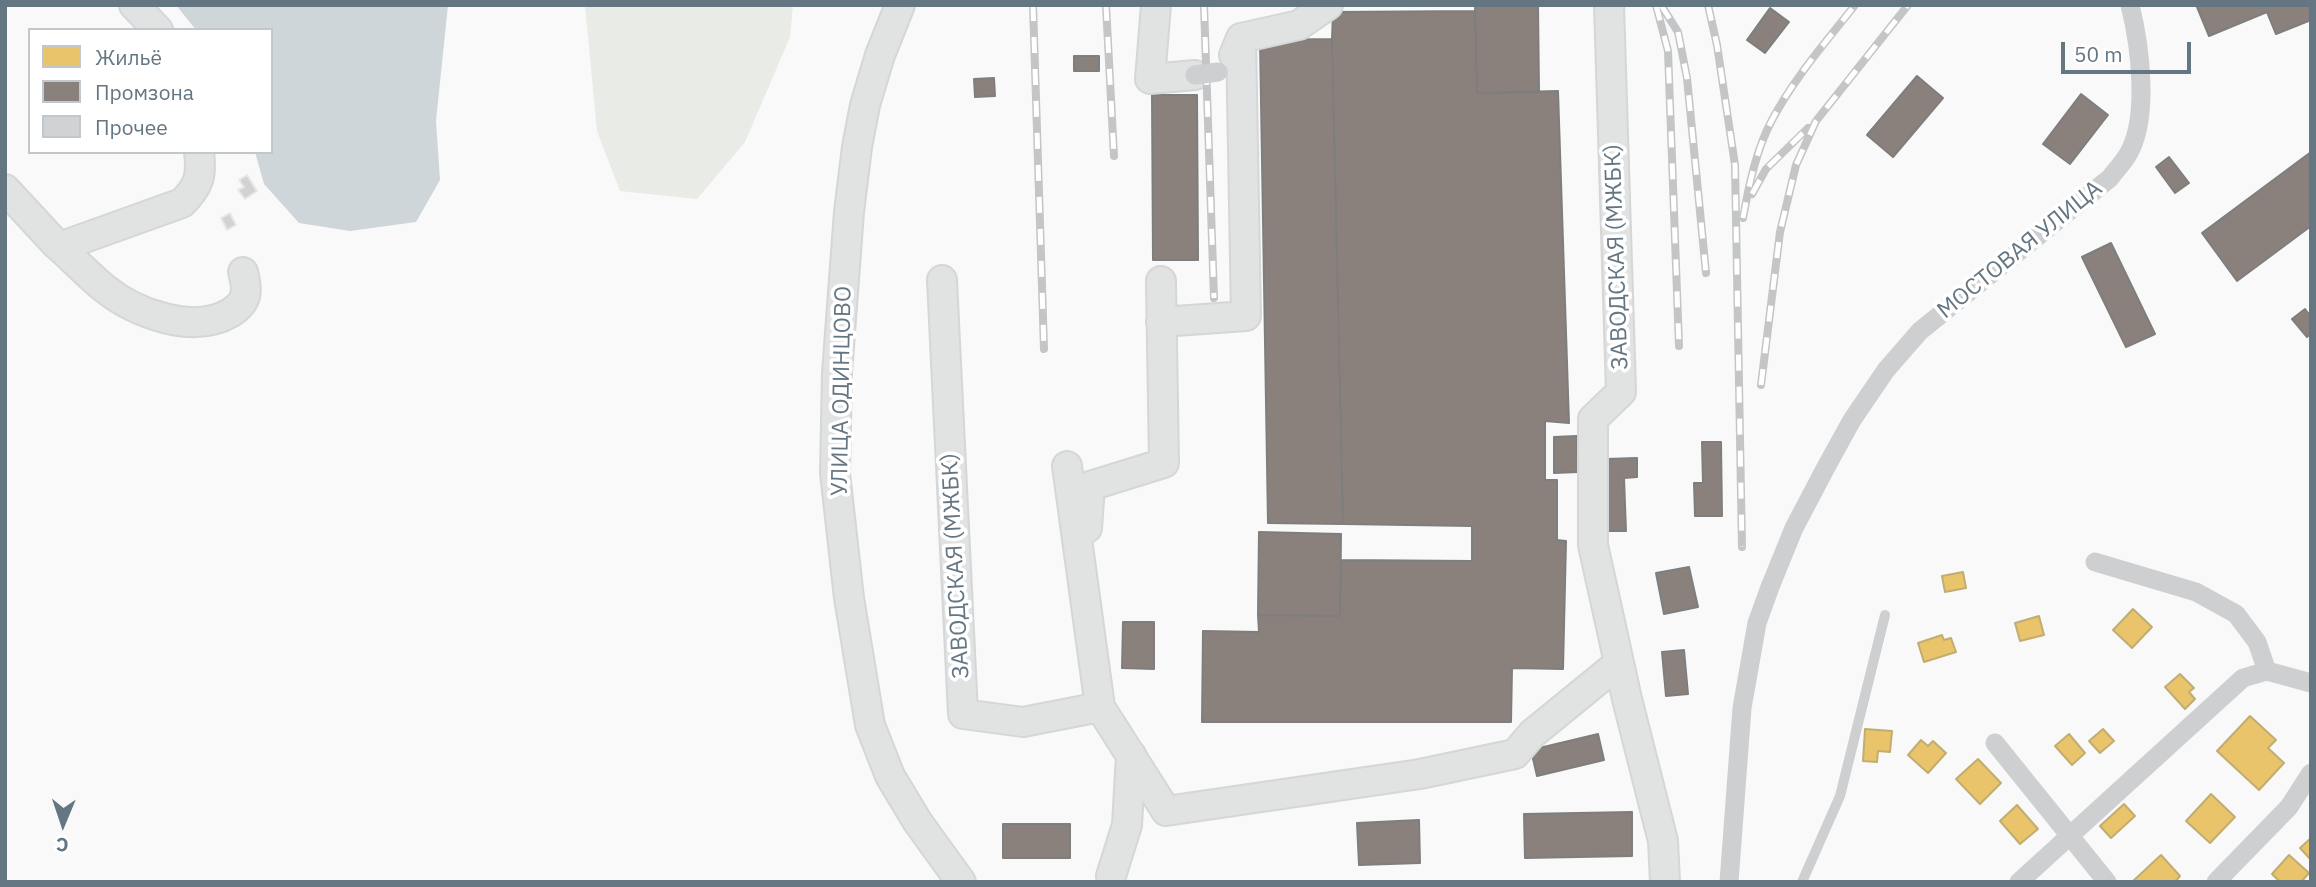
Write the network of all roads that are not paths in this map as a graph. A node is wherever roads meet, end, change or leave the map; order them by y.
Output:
1 (134, 5) edge
2 (1156, 5) edge
3 (1328, 5) edge
4 (1609, 5) edge
5 (2130, 5) edge
6 (895, 12) edge
7 (156, 28) edge
8 (1241, 38) junction
9 (199, 154) edge
10 (5, 189) edge
11 (56, 244) junction
12 (243, 272) dead end
13 (943, 280) dead end
14 (1161, 281) dead end
15 (1161, 322) junction
16 (1067, 466) dead end
17 (2095, 562) dead end
18 (1083, 586) junction
19 (1885, 615) dead end
20 (1619, 663) junction
21 (2267, 671) junction
22 (2311, 683) edge
23 (1100, 707) junction
24 (1995, 743) dead end
25 (1131, 755) junction
26 (2311, 774) edge
27 (2068, 835) junction
28 (1111, 879) edge
29 (961, 882) edge
30 (1665, 882) edge
31 (1729, 882) edge
32 (1802, 882) edge
33 (2019, 882) edge
34 (2107, 882) edge
35 (2216, 882) edge

1 - 7 street
2 - 8 street
3 - 8 street
4 - 20 street, ЗАВОДСКАЯ (МЖБК)
5 - 31 street, МОСТОВАЯ УЛИЦА
6 - 29 street, УЛИЦА ОДИНЦОВО
8 - 15 street
9 - 11 street
10 - 11 street
11 - 12 street
13 - 23 street, ЗАВОДСКАЯ (МЖБК)
14 - 15 street
15 - 18 street
16 - 18 street
17 - 21 street
18 - 23 street
19 - 32 lane
20 - 25 street
20 - 30 street, ЗАВОДСКАЯ (МЖБК)
21 - 22 street
21 - 27 street
23 - 25 street
24 - 27 street
25 - 28 street
26 - 35 street
27 - 33 street
27 - 34 street

